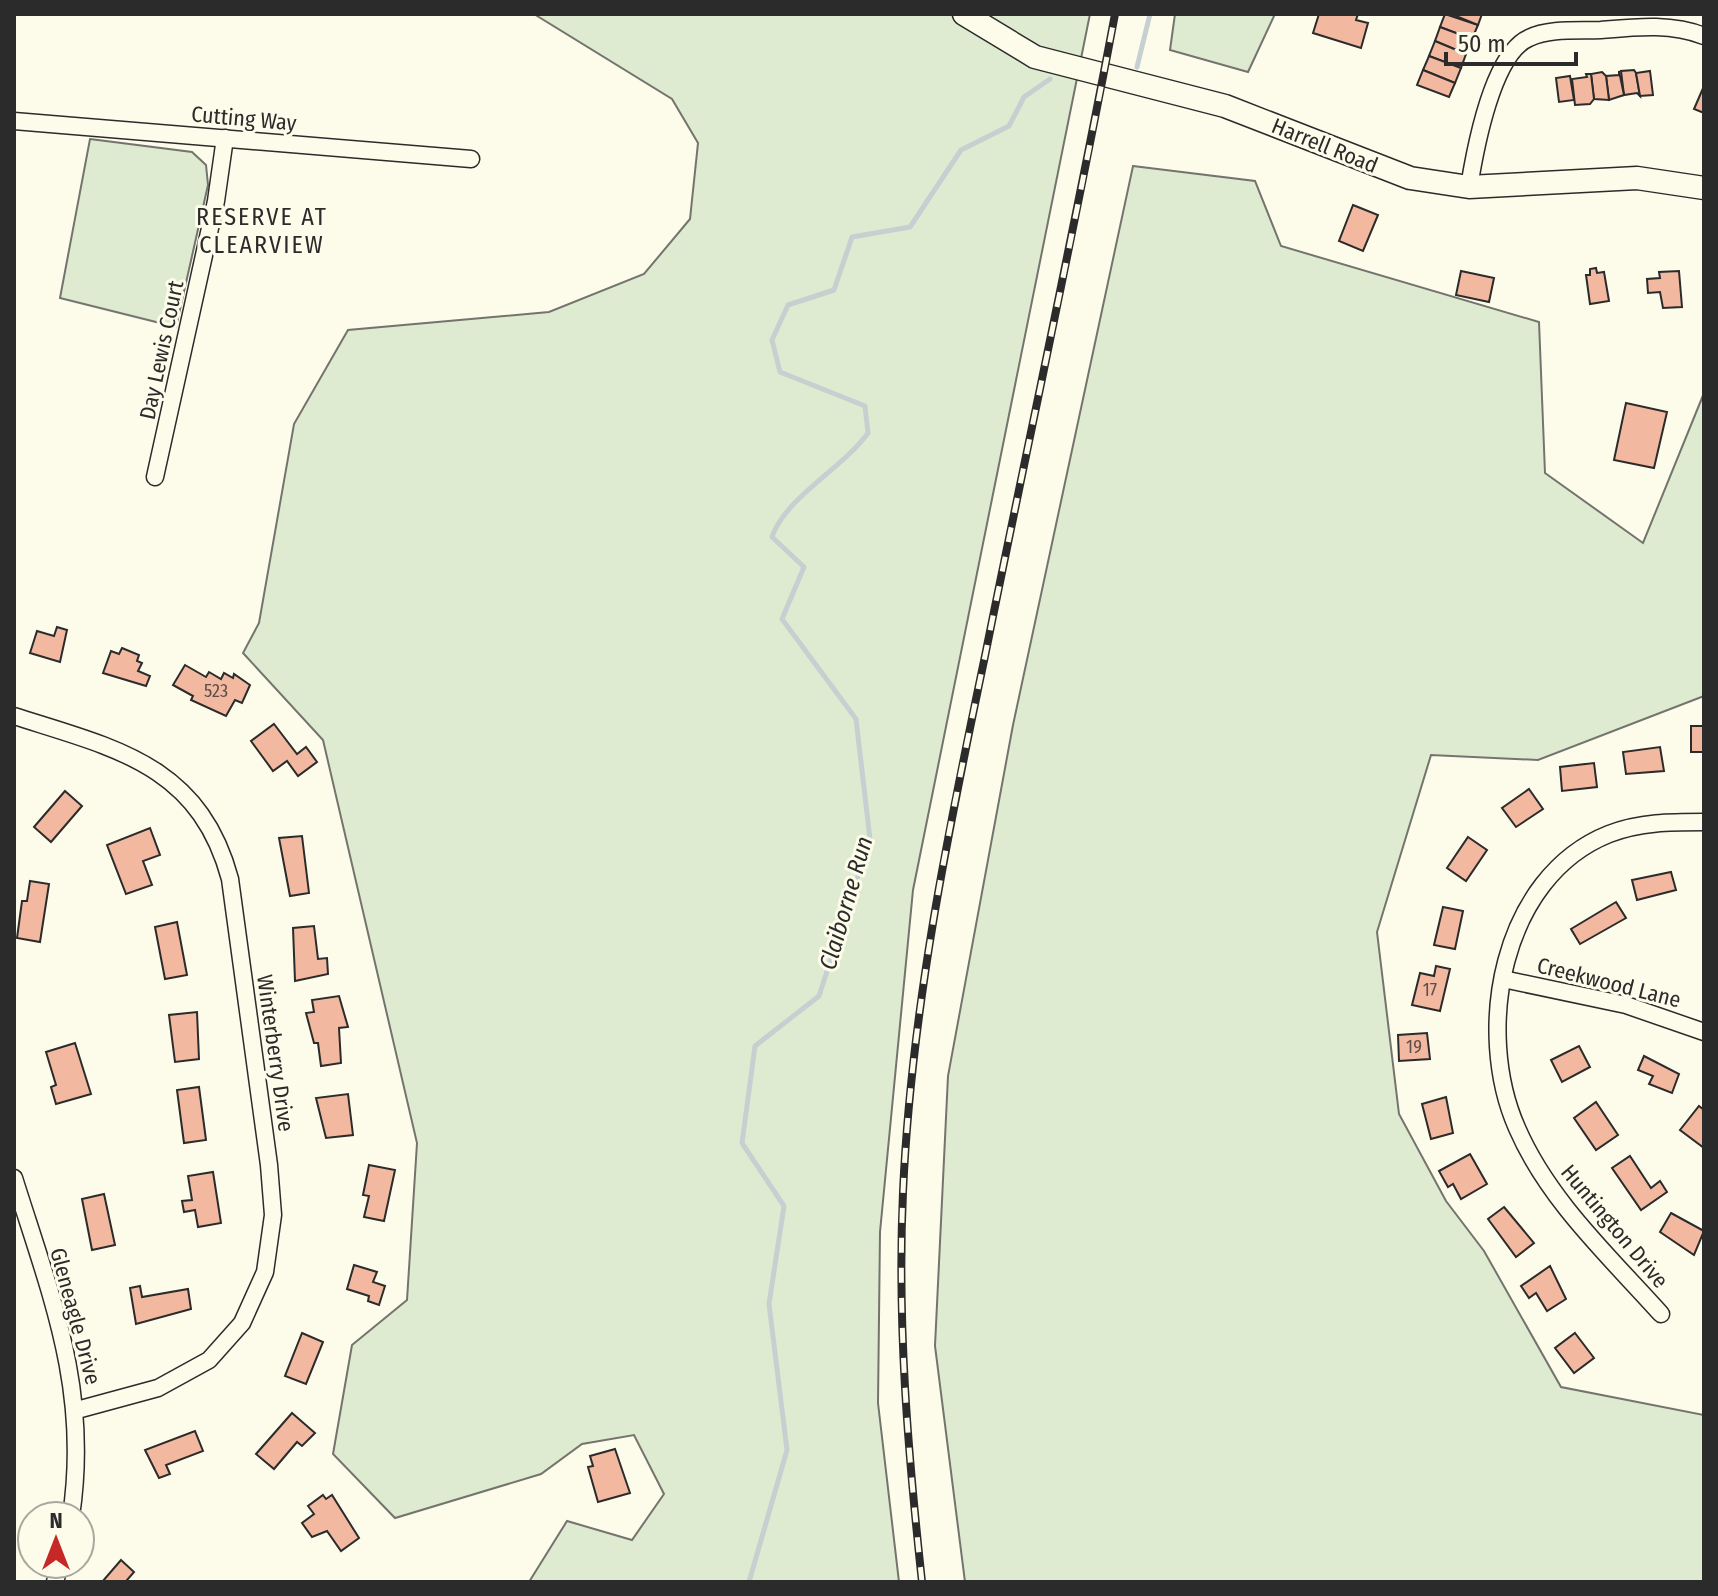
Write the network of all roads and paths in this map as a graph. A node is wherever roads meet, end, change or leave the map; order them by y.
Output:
1 (964, 14) edge
2 (1704, 36) edge
3 (14, 121) edge
4 (225, 138) junction
5 (471, 159) dead end
6 (1469, 187) junction
7 (1704, 188) edge
8 (155, 477) dead end
9 (15, 721) edge
10 (1704, 822) edge
11 (1503, 979) junction
12 (1704, 1032) edge
13 (14, 1178) edge
14 (1661, 1314) dead end
15 (77, 1410) junction
16 (73, 1500) edge

1 - 6 street, Harrell Road
2 - 6 street
3 - 4 street, Cutting Way
4 - 5 street, Cutting Way
4 - 8 street, Day Lewis Court
6 - 7 street, Harrell Road
9 - 15 street, Winterberry Drive
10 - 11 street, Huntington Drive
11 - 12 street, Creekwood Lane
11 - 14 street, Huntington Drive
13 - 15 street, Gleneagle Drive
15 - 16 street, Gleneagle Drive

